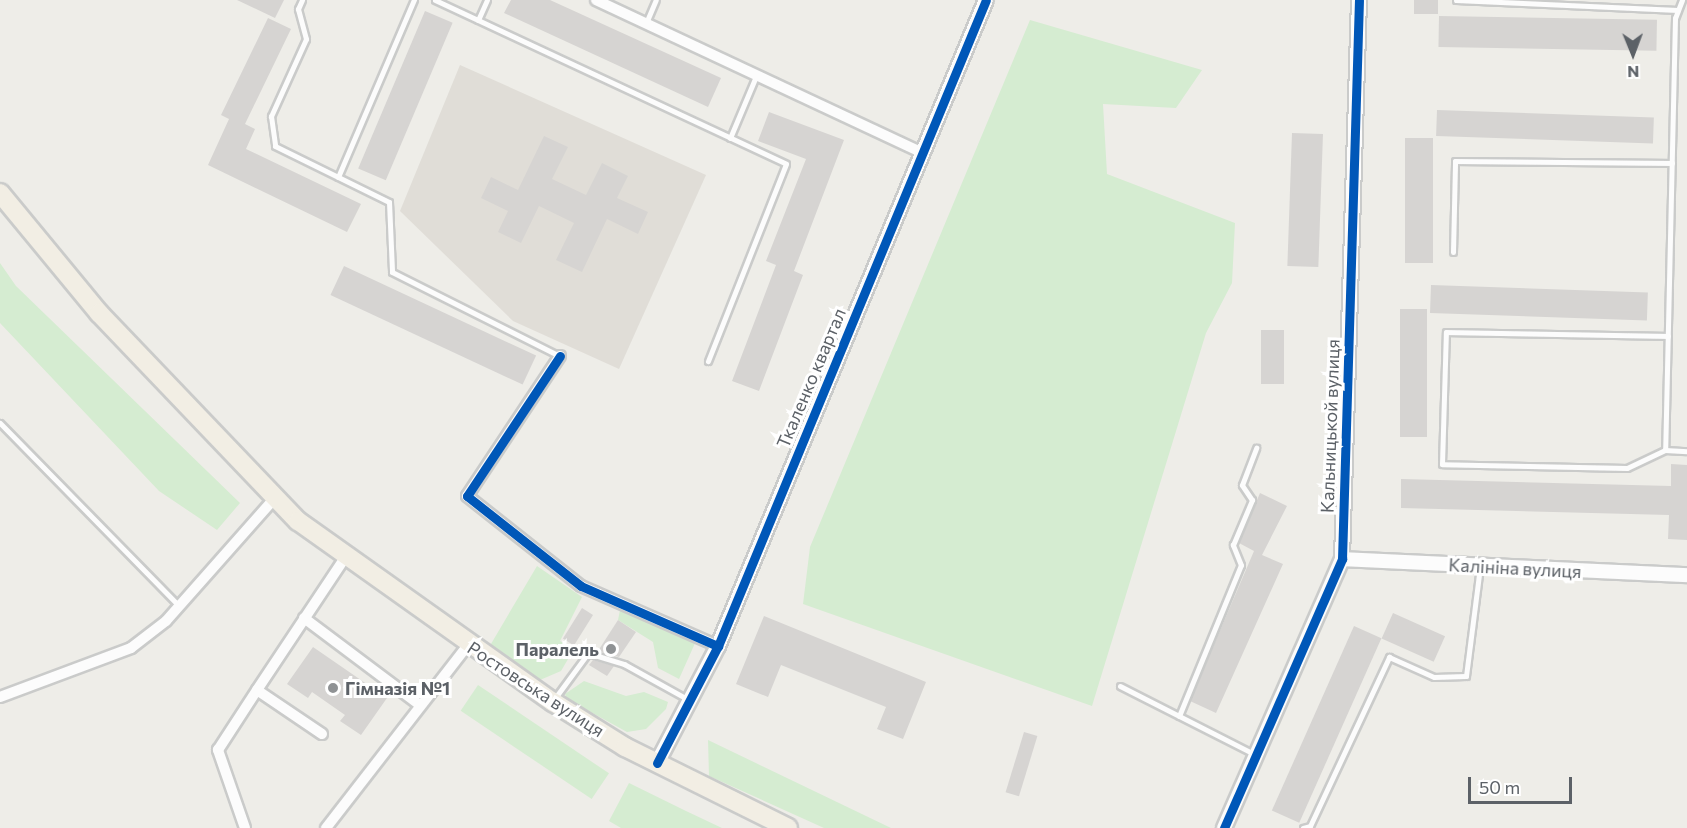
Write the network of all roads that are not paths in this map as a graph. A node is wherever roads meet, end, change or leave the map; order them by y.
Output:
1 (302, 0) edge
2 (414, 0) edge
3 (435, 0) edge
4 (487, 0) edge
5 (596, 0) edge
6 (656, 0) edge
7 (986, 0) edge
8 (1359, 0) edge
9 (1456, 0) edge
10 (1682, 0) edge
11 (1678, 10) junction
12 (478, 20) junction
13 (646, 23) junction
14 (757, 75) junction
15 (730, 138) junction
16 (922, 153) junction
17 (1672, 163) junction
18 (338, 177) junction
19 (0, 193) edge
20 (1453, 252) dead end
21 (1668, 336) junction
22 (560, 357) joint
23 (708, 361) dead end
24 (0, 423) edge
25 (7, 430) junction
26 (0, 432) edge
27 (1256, 448) dead end
28 (1665, 450) junction
29 (1687, 451) edge
30 (275, 498) junction
31 (346, 556) junction
32 (1342, 559) junction
33 (1480, 567) junction
34 (1687, 575) edge
35 (179, 606) junction
36 (304, 618) junction
37 (468, 645) junction
38 (718, 646) junction
39 (1120, 686) dead end
40 (257, 690) junction
41 (0, 697) edge
42 (553, 702) junction
43 (693, 702) junction
44 (420, 705) junction
45 (1179, 716) junction
46 (322, 734) dead end
47 (1256, 755) junction
48 (657, 763) junction
49 (245, 828) edge
50 (326, 828) edge
51 (788, 828) edge
52 (1224, 828) edge
53 (1303, 828) edge

1 - 18 lane
2 - 18 lane
3 - 12 lane
4 - 12 lane
5 - 13 street
6 - 13 lane
7 - 16 street, Ткаленко квартал
8 - 32 street, Кальницькой вулиця
9 - 11 lane
10 - 11 lane
11 - 17 lane
12 - 15 lane
13 - 14 street
14 - 15 lane
14 - 16 street
15 - 23 lane
16 - 38 street, Ткаленко квартал
17 - 20 lane
17 - 21 lane
18 - 22 lane
19 - 30 highway, Ростовська вулиця
21 - 28 lane
21 - 28 lane
22 - 38 street
24 - 25 lane
25 - 26 lane
25 - 35 lane
27 - 45 lane
28 - 29 lane
30 - 31 highway, Ростовська вулиця
30 - 35 street
31 - 36 street
31 - 37 highway, Ростовська вулиця
32 - 33 street, Калініна вулиця
32 - 47 street, Кальницькой вулиця
33 - 34 street, Калініна вулиця
33 - 53 lane
35 - 41 street
36 - 40 street
36 - 44 street
37 - 42 highway, Ростовська вулиця
37 - 44 street
38 - 43 street, Ткаленко квартал
39 - 45 lane
40 - 46 street
40 - 49 street
42 - 43 lane
42 - 48 highway, Ростовська вулиця
43 - 48 street, Ткаленко квартал
44 - 50 street
45 - 47 lane
47 - 52 street, Кальницькой вулиця
48 - 51 highway, Ростовська вулиця

